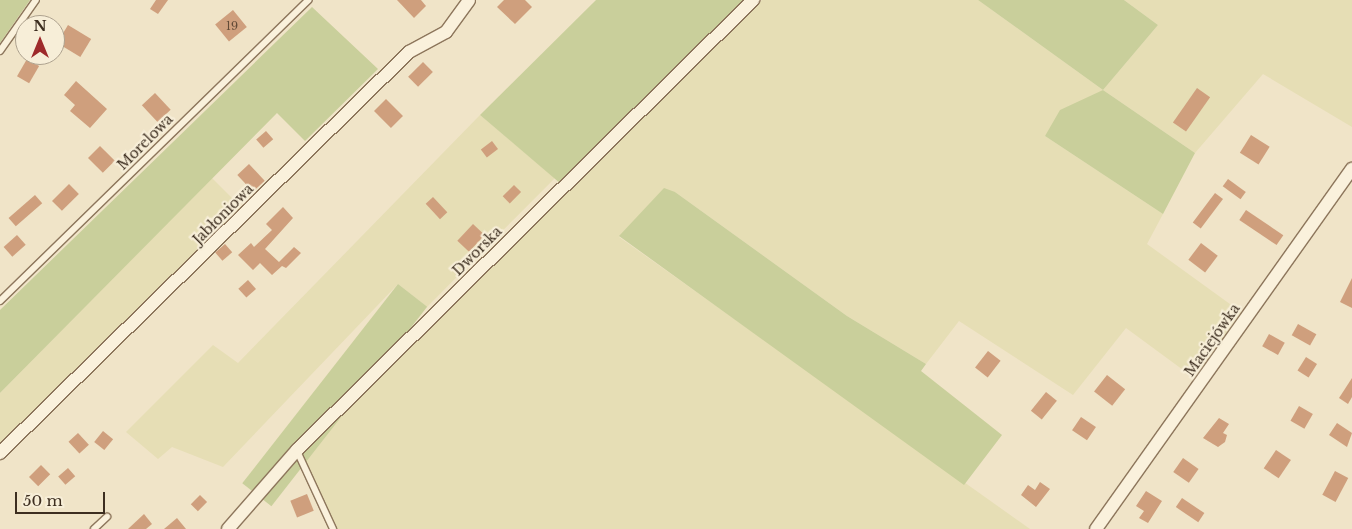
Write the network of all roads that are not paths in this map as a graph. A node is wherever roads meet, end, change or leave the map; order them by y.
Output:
1 (36, 0) edge
2 (308, 0) edge
3 (469, 0) edge
4 (753, 0) edge
5 (0, 51) edge
6 (1352, 168) edge
7 (0, 301) edge
8 (297, 450) junction
9 (0, 453) edge
10 (107, 517) dead end
11 (94, 529) edge
12 (228, 529) edge
13 (333, 529) edge
14 (1096, 529) edge

1 - 5 lane
2 - 7 lane, Morelowa
3 - 9 street, Jabłoniowa
4 - 8 street, Dworska
6 - 14 street, Maciejówka
8 - 12 street, Dworska
8 - 13 lane
10 - 11 lane

